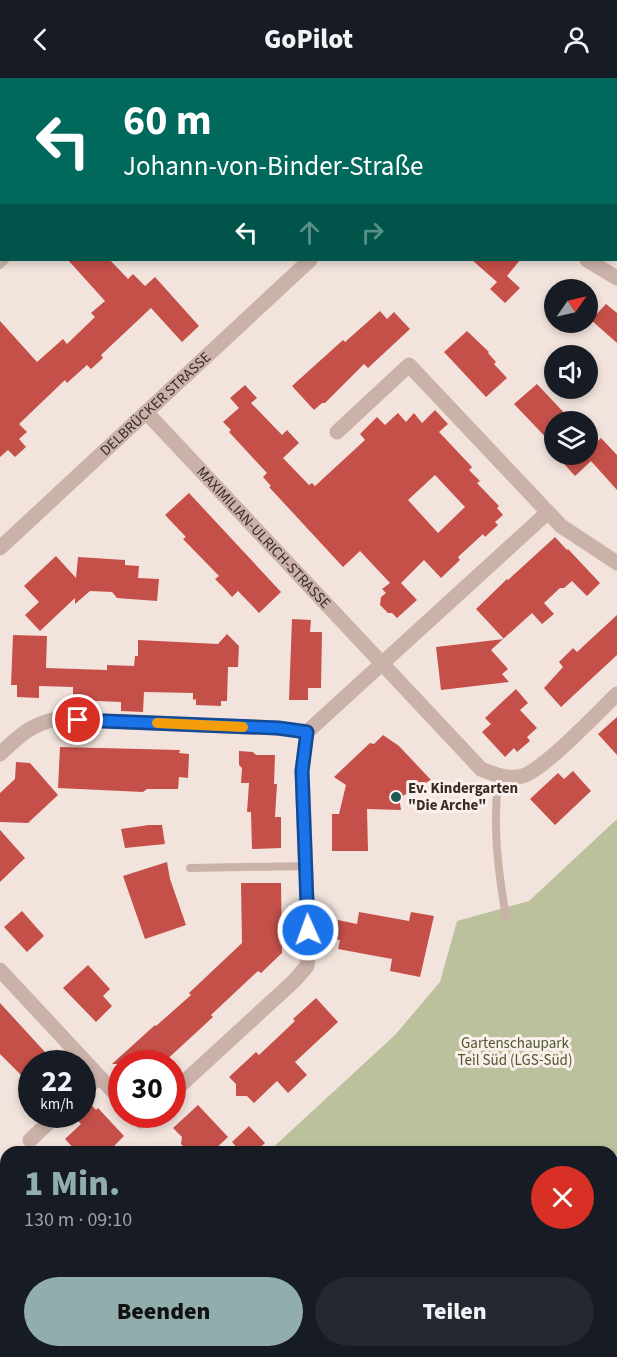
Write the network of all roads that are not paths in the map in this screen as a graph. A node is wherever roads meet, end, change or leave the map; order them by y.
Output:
1 (309, 261) edge
2 (588, 261) edge
3 (617, 278) edge
4 (146, 411) junction
5 (337, 432) dead end
6 (548, 513) junction
7 (0, 549) edge
8 (617, 563) edge
9 (382, 664) junction
10 (617, 694) edge
11 (307, 732) junction
12 (0, 754) edge
13 (499, 776) junction
14 (306, 866) junction
15 (190, 868) dead end
16 (506, 917) dead end
17 (0, 970) edge
18 (99, 1077) junction
19 (96, 1080) edge
20 (186, 1080) edge
21 (108, 1086) edge
22 (43, 1128) edge
23 (30, 1140) dead end

1 - 4 street, DELBRÜCKER STRASSE
2 - 3 street
4 - 7 street, DELBRÜCKER STRASSE
4 - 9 street, MAXIMILIAN-ULRICH-STRASSE
5 - 6 street
6 - 8 street
6 - 9 street
9 - 11 street
9 - 13 street, MAXIMILIAN-ULRICH-STRASSE
10 - 13 street
11 - 12 street
11 - 14 street
13 - 16 lane
14 - 15 lane
14 - 20 street
17 - 18 street
18 - 19 street
18 - 21 street
22 - 23 street

